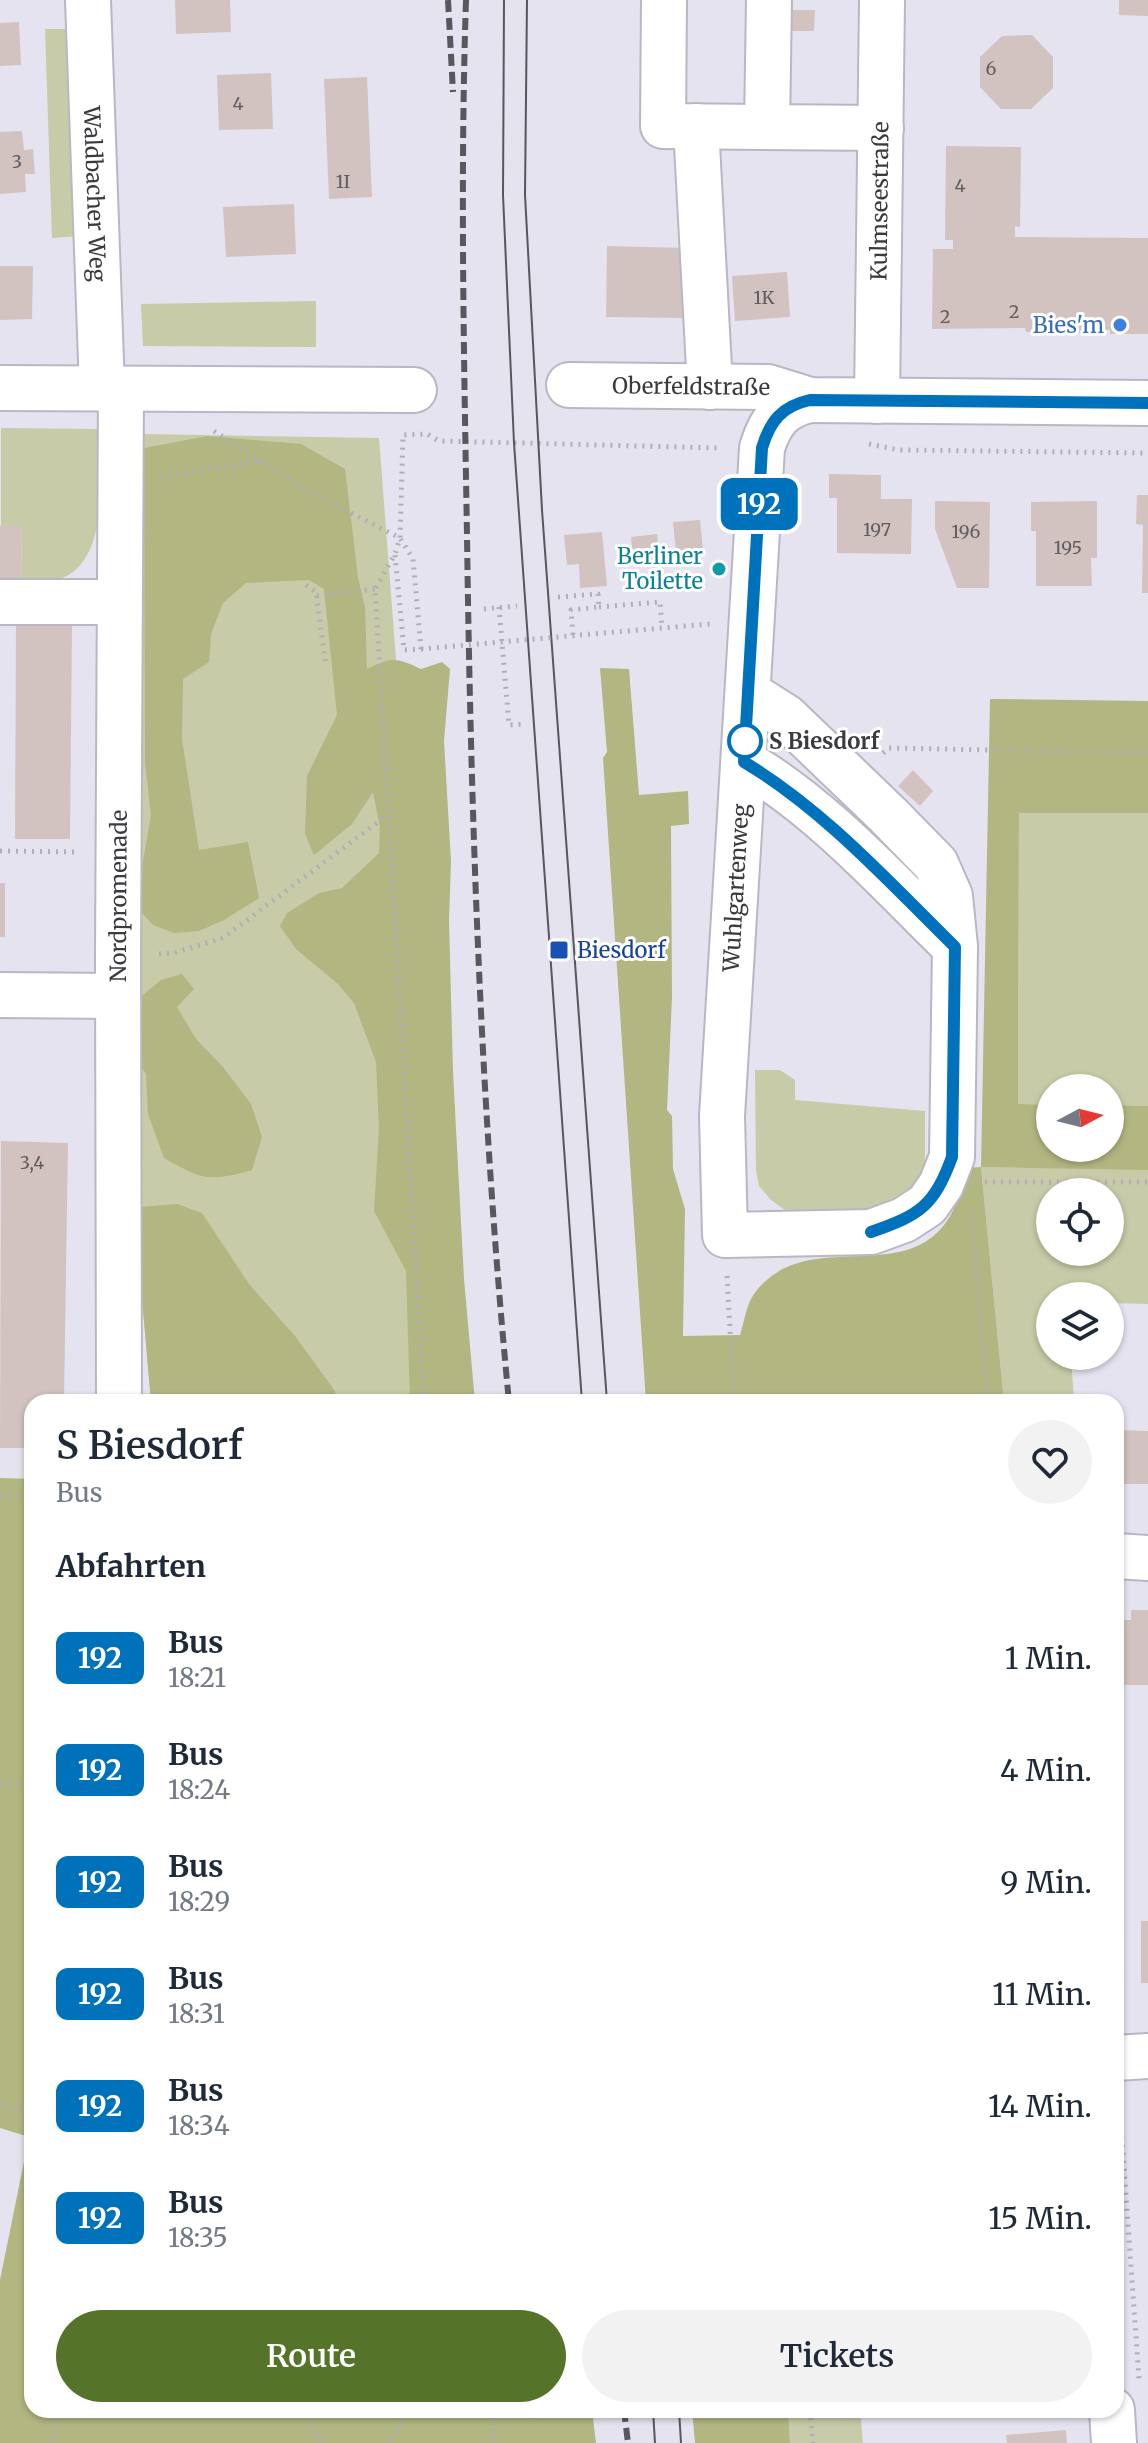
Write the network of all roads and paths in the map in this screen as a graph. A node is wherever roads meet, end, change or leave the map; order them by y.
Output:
1 (88, 0) edge
2 (664, 0) edge
3 (769, 0) edge
4 (882, 0) edge
5 (696, 126) junction
6 (767, 127) junction
7 (881, 128) junction
8 (569, 385) dead end
9 (710, 387) junction
10 (0, 388) edge
11 (112, 389) junction
12 (414, 390) dead end
13 (810, 400) junction
14 (877, 401) junction
15 (1148, 403) edge
16 (203, 424) dead end
17 (868, 444) dead end
18 (701, 447) dead end
19 (1148, 453) edge
20 (259, 461) junction
21 (120, 483) junction
22 (400, 538) junction
23 (395, 554) junction
24 (306, 585) dead end
25 (375, 589) junction
26 (316, 596) junction
27 (558, 597) dead end
28 (0, 602) edge
29 (119, 602) junction
30 (517, 606) dead end
31 (499, 607) junction
32 (599, 607) junction
33 (484, 609) dead end
34 (577, 636) junction
35 (502, 642) junction
36 (421, 649) junction
37 (326, 666) dead end
38 (748, 693) junction
39 (526, 724) dead end
40 (1148, 753) edge
41 (744, 762) junction
42 (853, 780) junction
43 (387, 815) junction
44 (0, 851) edge
45 (118, 852) junction
46 (955, 947) junction
47 (118, 976) junction
48 (0, 995) edge
49 (962, 1170) junction
50 (1148, 1182) edge
51 (725, 1235) junction
52 (119, 1394) edge
53 (423, 1394) edge
54 (734, 1394) edge
55 (986, 1394) edge
56 (0, 1496) edge
57 (24, 1496) edge
58 (1124, 1556) edge
59 (1148, 1558) edge
60 (0, 1784) edge
61 (24, 1784) edge
62 (1148, 2056) edge
63 (1124, 2058) edge
64 (0, 2104) edge
65 (24, 2112) edge
66 (1124, 2358) edge
67 (1125, 2396) edge
68 (57, 2418) edge
69 (311, 2418) edge
70 (403, 2418) edge
71 (493, 2418) edge
72 (811, 2418) edge
73 (1120, 2418) edge
74 (51, 2443) edge
75 (321, 2443) edge
76 (389, 2443) edge
77 (494, 2443) edge
78 (813, 2443) edge
79 (1114, 2443) edge

1 - 11 street, Waldbacher Weg
2 - 5 street
3 - 6 street
4 - 7 street, Kulmseestraße
5 - 6 street
5 - 9 street
6 - 7 street
7 - 14 street, Kulmseestraße
8 - 9 street, Oberfeldstraße
9 - 13 street, Oberfeldstraße
10 - 11 street
11 - 12 street
11 - 21 street, Nordpromenade
13 - 14 street, Oberfeldstraße
13 - 38 street, Wuhlgartenweg
14 - 15 street, Oberfeldstraße
16 - 20 path
17 - 19 path
18 - 22 path
20 - 21 path
20 - 22 path
21 - 29 street, Nordpromenade
22 - 23 path
22 - 36 path, bridge
23 - 25 path
23 - 36 path
24 - 26 path
25 - 26 path
25 - 43 path
26 - 37 path
27 - 32 path
28 - 29 street
29 - 45 street, Nordpromenade
30 - 31 path
31 - 33 path
31 - 35 path
32 - 34 path
32 - 34 path
34 - 35 path, bridge
35 - 36 path, bridge
35 - 39 path, bridge
38 - 41 street, Wuhlgartenweg
38 - 42 street
40 - 42 path
41 - 46 street
41 - 51 street, Wuhlgartenweg
42 - 46 street
43 - 47 path
43 - 53 path
44 - 45 path
45 - 47 street, Nordpromenade
46 - 49 street
47 - 48 street
47 - 52 street, Nordpromenade
49 - 50 path
49 - 51 street
49 - 55 path
51 - 54 path
56 - 57 path
58 - 59 street
60 - 61 path
62 - 63 street
64 - 65 path
66 - 67 path
68 - 74 path
69 - 75 path
70 - 76 path
71 - 77 path
72 - 78 path
73 - 79 street

